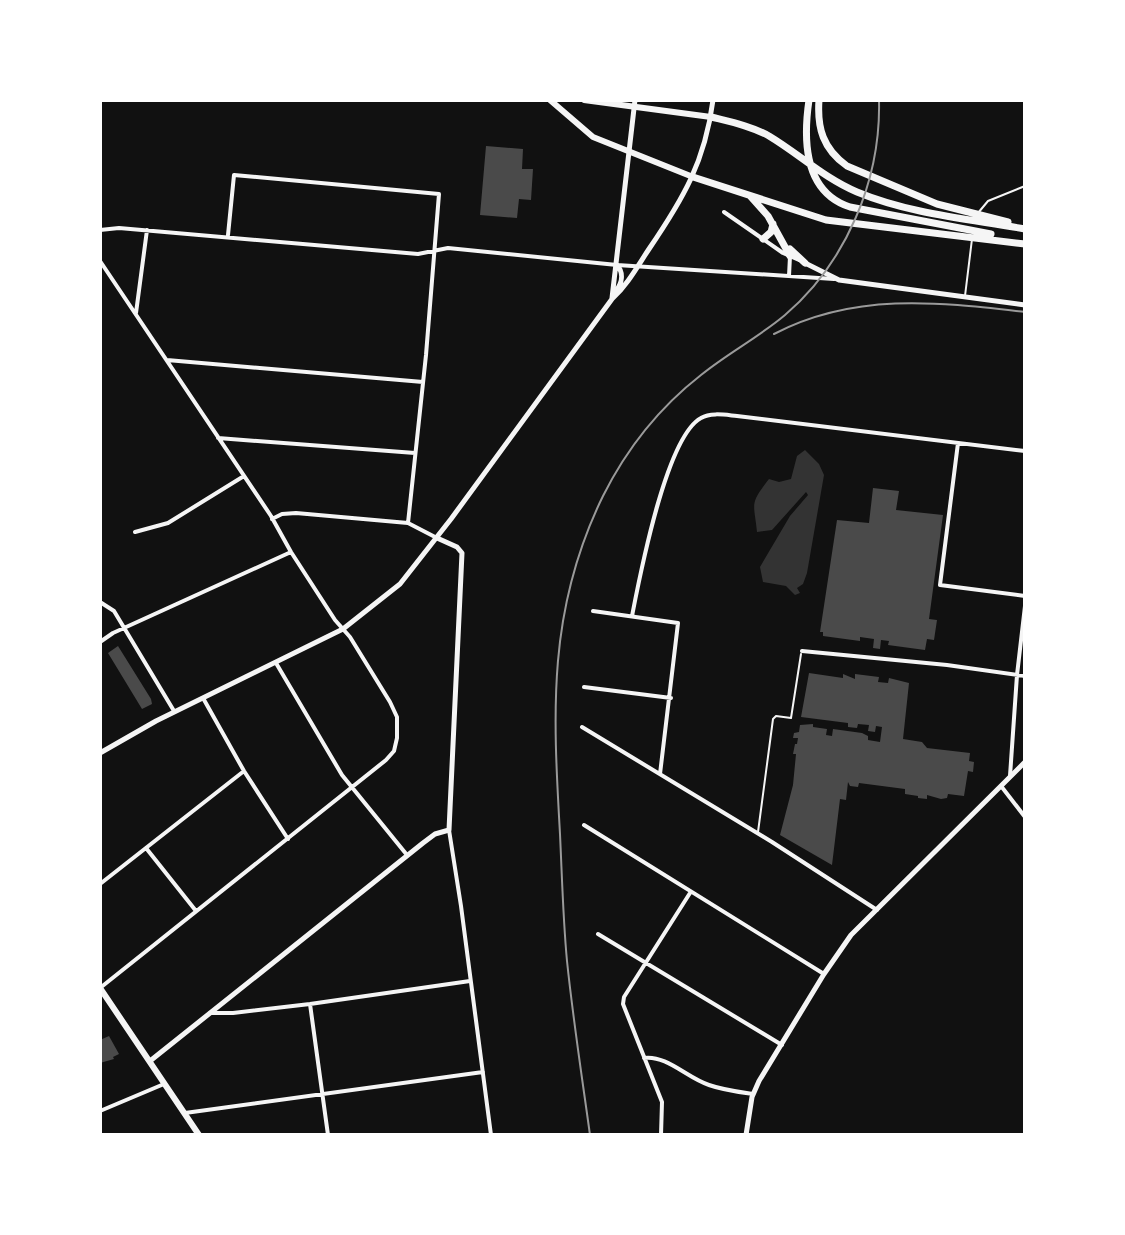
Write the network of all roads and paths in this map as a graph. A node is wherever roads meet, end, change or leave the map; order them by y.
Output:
1 (550, 100) edge
2 (584, 100) edge
3 (713, 100) edge
4 (809, 100) edge
5 (819, 100) edge
6 (634, 104) edge
7 (711, 117) junction
8 (628, 151) junction
9 (693, 177) junction
10 (1025, 186) edge
11 (750, 196) junction
12 (724, 212) dead end
13 (773, 224) junction
14 (1025, 228) edge
15 (100, 230) edge
16 (147, 230) junction
17 (228, 236) junction
18 (763, 239) junction
19 (1025, 242) edge
20 (786, 245) junction
21 (433, 251) junction
22 (790, 256) junction
23 (100, 261) edge
24 (805, 263) junction
25 (617, 265) junction
26 (638, 267) junction
27 (817, 274) junction
28 (789, 276) junction
29 (965, 297) junction
30 (612, 299) junction
31 (1025, 305) edge
32 (135, 315) junction
33 (166, 360) junction
34 (423, 382) junction
35 (218, 438) junction
36 (958, 443) junction
37 (1025, 451) edge
38 (416, 453) junction
39 (244, 476) junction
40 (272, 519) junction
41 (408, 523) junction
42 (135, 532) dead end
43 (437, 538) junction
44 (291, 552) junction
45 (1025, 596) edge
46 (100, 602) edge
47 (1025, 606) edge
48 (593, 611) dead end
49 (632, 616) junction
50 (124, 628) junction
51 (343, 629) junction
52 (100, 642) edge
53 (802, 651) joint
54 (275, 662) junction
55 (1017, 675) junction
56 (1025, 676) edge
57 (584, 687) dead end
58 (203, 698) junction
59 (671, 698) junction
60 (175, 712) junction
61 (582, 727) dead end
62 (100, 753) edge
63 (1025, 762) edge
64 (244, 771) junction
65 (660, 774) junction
66 (1010, 776) junction
67 (1001, 786) junction
68 (351, 787) junction
69 (1025, 817) edge
70 (584, 825) dead end
71 (449, 830) junction
72 (757, 833) junction
73 (288, 839) junction
74 (146, 848) junction
75 (407, 855) junction
76 (100, 884) edge
77 (691, 892) junction
78 (877, 910) junction
79 (196, 911) junction
80 (598, 934) dead end
81 (645, 964) junction
82 (824, 974) junction
83 (470, 981) junction
84 (100, 988) edge
85 (110, 1003) junction
86 (310, 1004) junction
87 (100, 1007) edge
88 (210, 1013) junction
89 (782, 1045) junction
90 (644, 1058) junction
91 (150, 1061) junction
92 (483, 1072) junction
93 (165, 1084) junction
94 (323, 1093) junction
95 (753, 1094) junction
96 (100, 1111) edge
97 (185, 1113) junction
98 (199, 1135) edge
99 (328, 1135) edge
100 (491, 1135) edge
101 (661, 1135) edge
102 (746, 1135) edge

1 - 8 main road
2 - 6 main road
3 - 7 main road
4 - 19 highway
5 - 14 highway
6 - 7 main road
6 - 8 main road
7 - 9 main road
7 - 14 highway
8 - 9 main road
8 - 25 main road
9 - 11 highway
9 - 26 main road
10 - 29 lane
11 - 13 highway
11 - 19 highway
12 - 18 street
13 - 18 highway
13 - 20 highway
15 - 16 street
16 - 17 street
16 - 32 street
17 - 21 street
17 - 21 street
18 - 22 street
20 - 22 highway
20 - 24 highway
21 - 25 street
21 - 34 street
22 - 24 street
22 - 28 street
23 - 32 street
24 - 27 main road
25 - 26 street
25 - 30 main road
26 - 28 street
26 - 30 main road
27 - 28 street
27 - 29 main road
29 - 31 main road
30 - 43 main road
32 - 33 street
33 - 34 street
33 - 35 street
34 - 38 street
35 - 38 street
35 - 39 street
36 - 37 street
36 - 45 street
36 - 49 street
38 - 41 street
39 - 40 street
39 - 42 street
40 - 41 street
40 - 44 street
41 - 43 street
43 - 51 main road
43 - 71 main road
44 - 50 street
44 - 51 street
46 - 50 street
47 - 55 street
48 - 49 street
49 - 59 street
50 - 52 street
50 - 60 street
51 - 54 main road
51 - 68 street
53 - 55 street
53 - 72 lane
54 - 58 main road
54 - 68 street
55 - 56 street
55 - 66 street
57 - 59 street
58 - 60 main road
58 - 64 street
59 - 65 street
60 - 62 main road
61 - 65 street
63 - 66 main road
64 - 73 street
64 - 74 street
65 - 72 street
66 - 67 main road
67 - 69 street
67 - 78 main road
68 - 73 street
68 - 75 street
70 - 77 street
71 - 75 main road
71 - 83 street
72 - 78 street
73 - 79 street
74 - 76 street
74 - 79 street
75 - 88 main road
77 - 81 street
77 - 82 street
78 - 82 main road
79 - 84 street
80 - 81 street
81 - 89 street
81 - 90 street
82 - 89 main road
83 - 86 street
83 - 92 street
84 - 85 main road
85 - 87 street
85 - 91 main road
86 - 88 street
86 - 94 street
88 - 91 main road
89 - 95 main road
90 - 95 street
90 - 101 street
91 - 93 main road
92 - 94 street
92 - 100 street
93 - 96 street
93 - 97 main road
94 - 97 street
94 - 99 street
95 - 102 main road
97 - 98 main road

